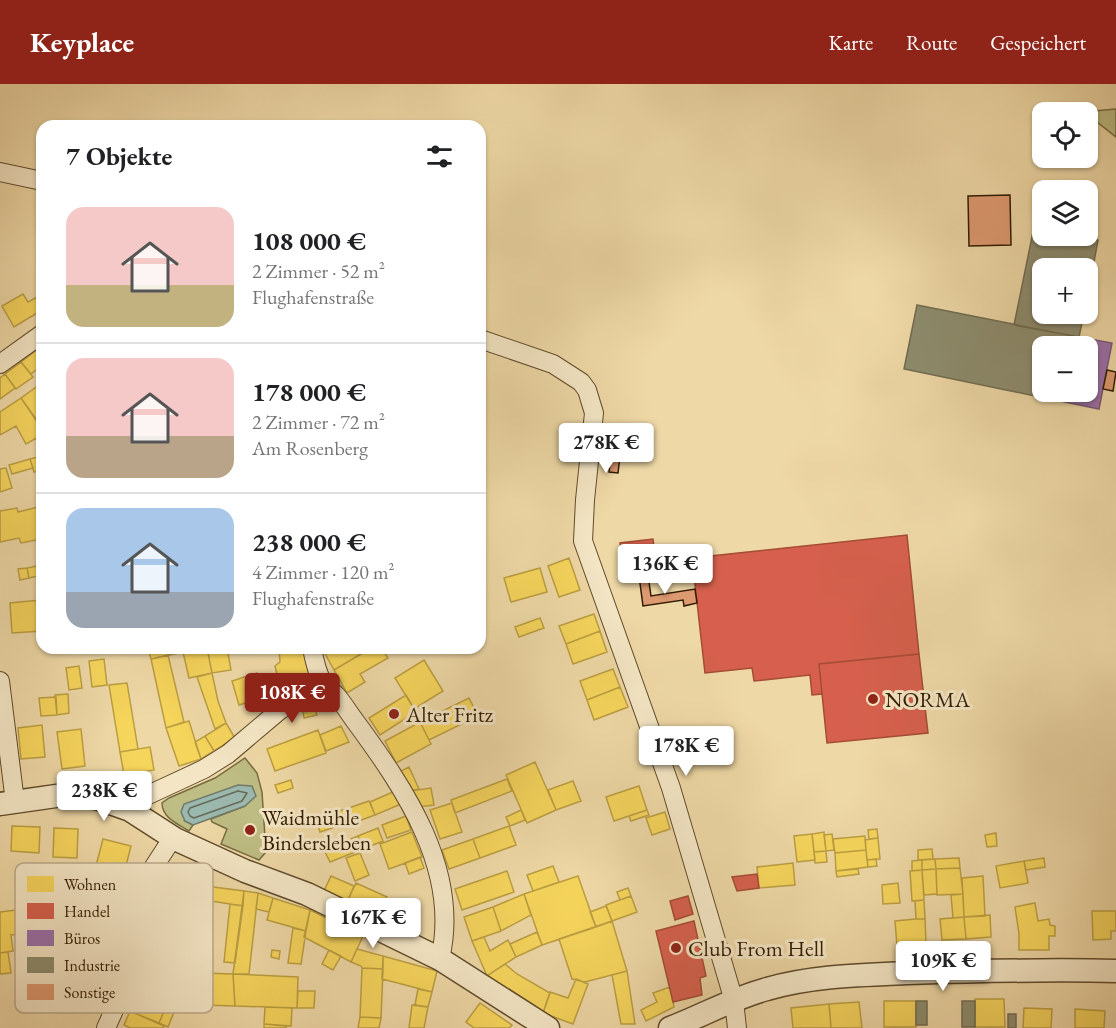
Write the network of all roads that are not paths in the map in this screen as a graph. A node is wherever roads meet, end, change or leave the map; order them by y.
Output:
1 (0, 172) edge
2 (36, 180) edge
3 (36, 338) edge
4 (486, 341) edge
5 (0, 364) edge
6 (313, 654) edge
7 (0, 681) edge
8 (323, 684) junction
9 (7, 803) edge
10 (130, 810) junction
11 (175, 839) junction
12 (156, 863) edge
13 (440, 959) junction
14 (1116, 971) edge
15 (734, 1001) junction
16 (113, 1013) edge
17 (106, 1028) edge
18 (548, 1028) edge
19 (670, 1028) edge
20 (737, 1028) edge

1 - 2 street
3 - 5 street
4 - 15 street
6 - 8 street
7 - 9 street
8 - 10 street
8 - 13 street
9 - 10 street
10 - 11 street
11 - 12 street
11 - 13 street
13 - 18 street
14 - 15 street
15 - 19 street
15 - 20 street
16 - 17 street

